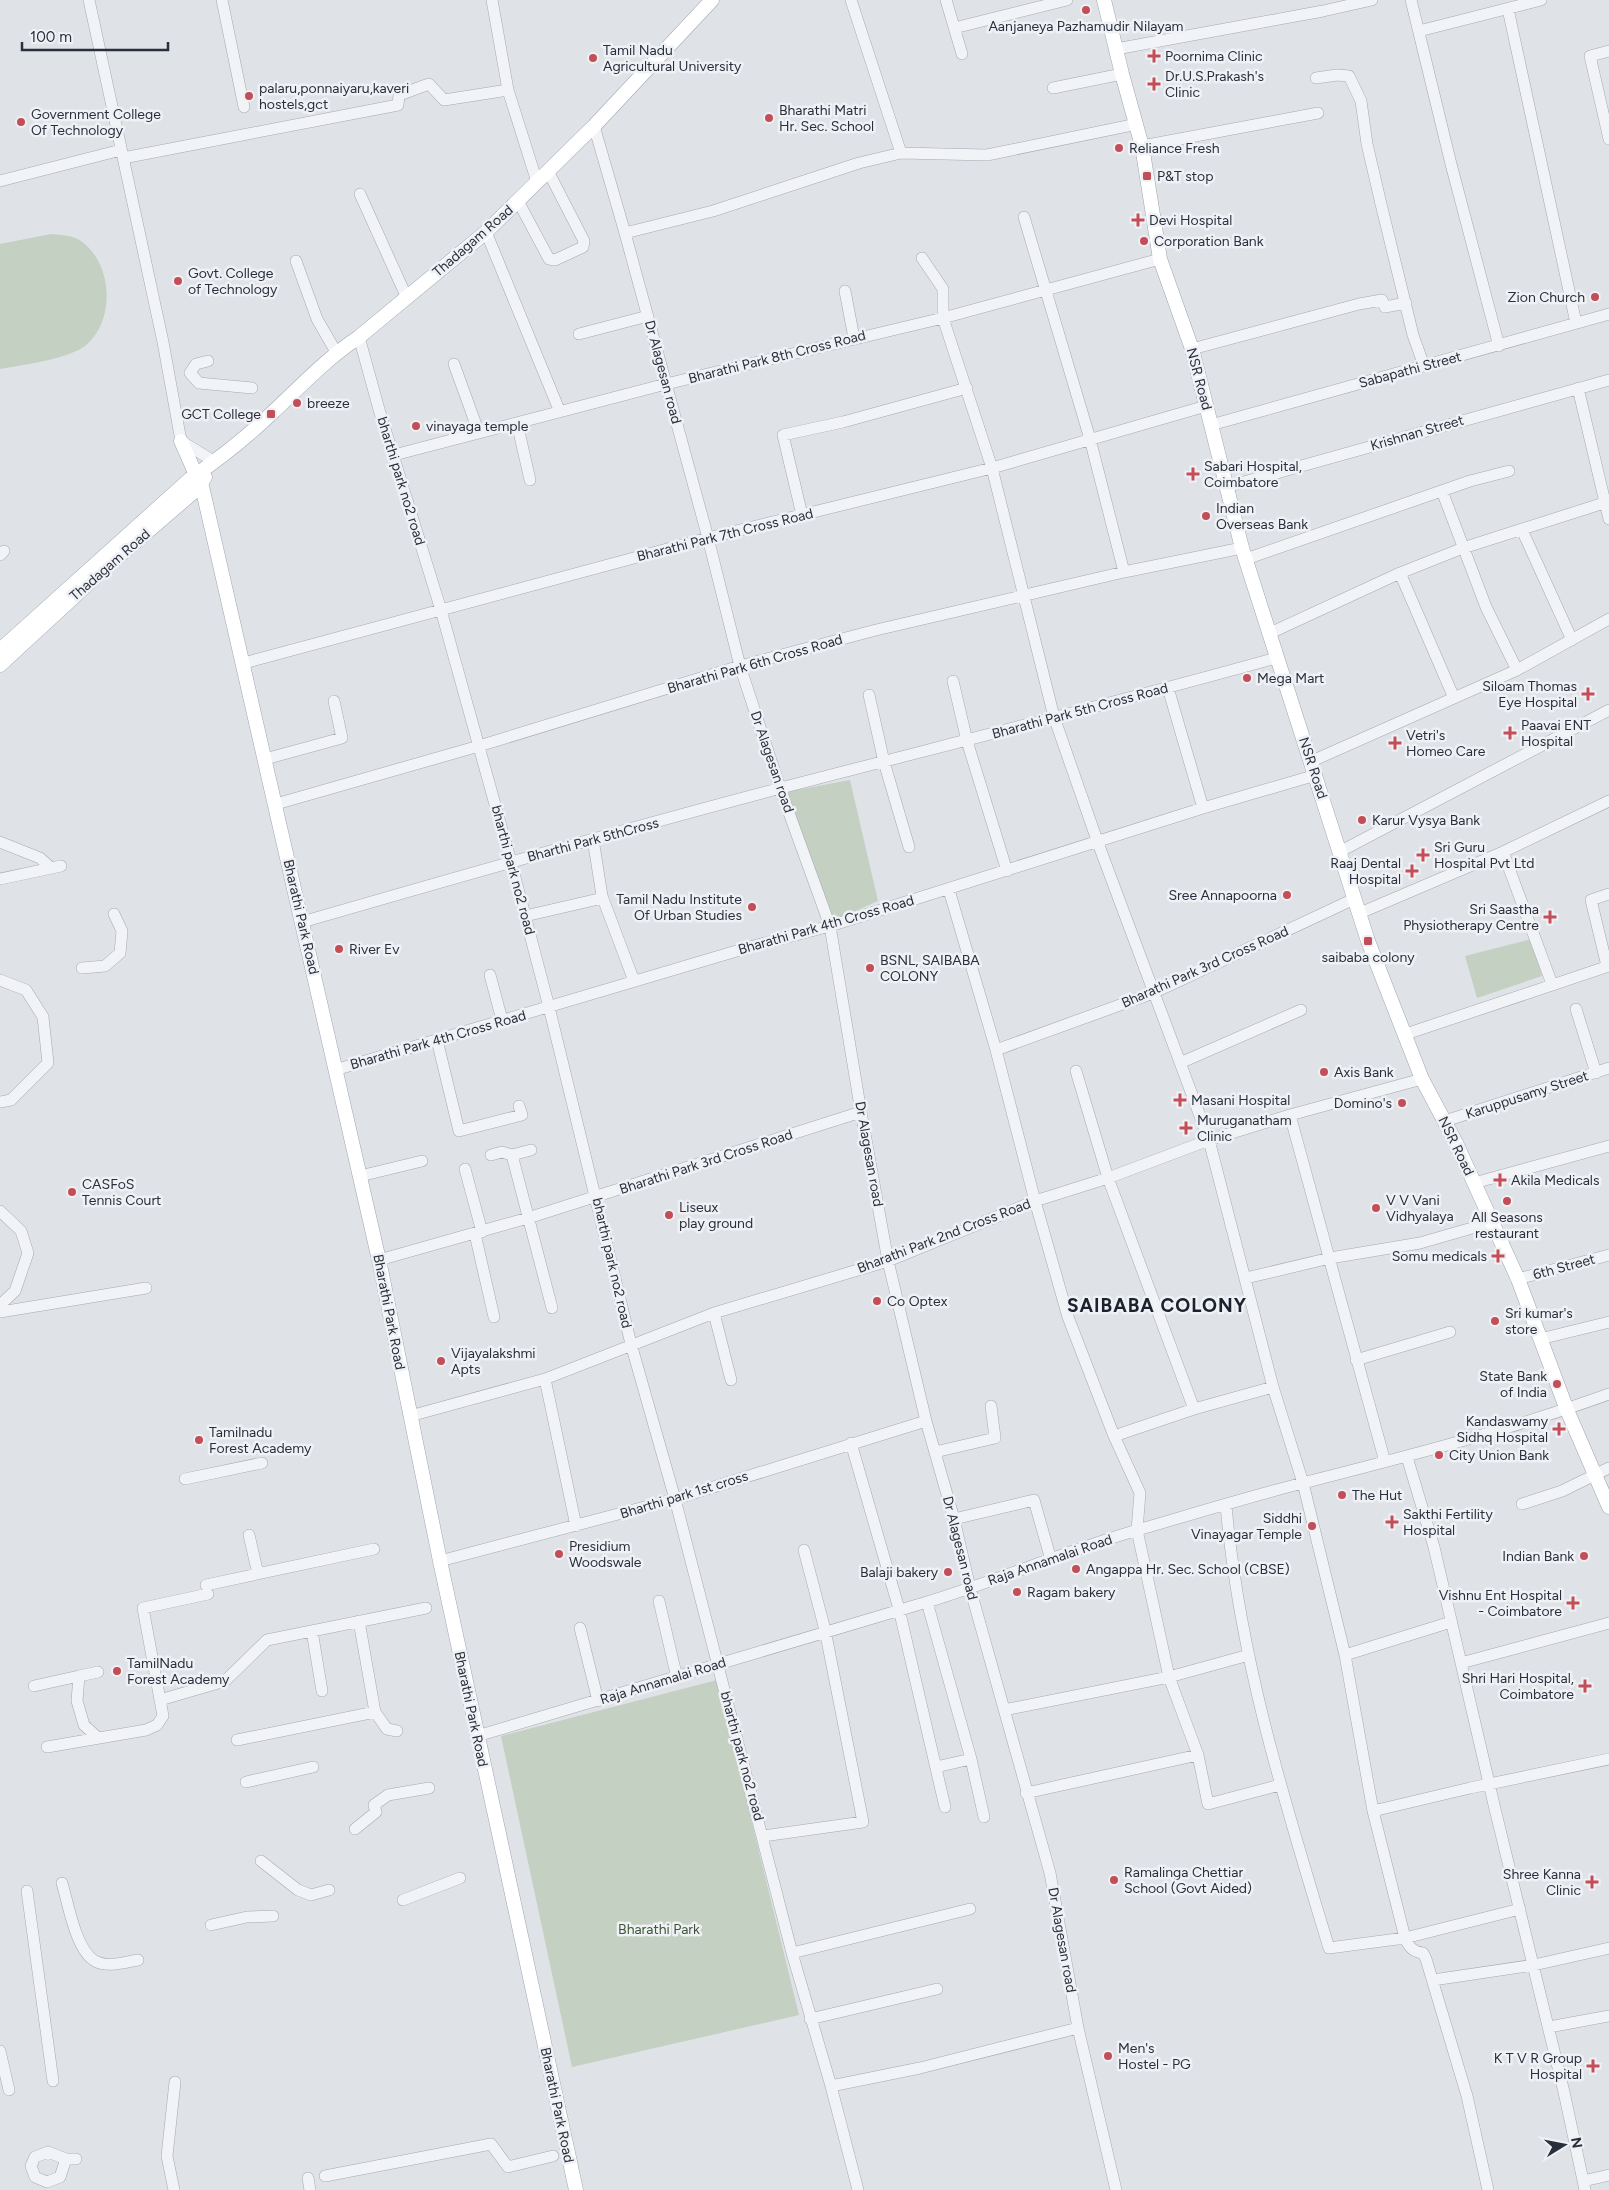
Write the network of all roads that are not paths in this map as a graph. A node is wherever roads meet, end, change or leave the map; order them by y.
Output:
1 (89, 0) edge
2 (222, 0) edge
3 (492, 0) edge
4 (712, 0) edge
5 (851, 0) edge
6 (946, 0) edge
7 (1067, 0) edge
8 (1104, 0) edge
9 (1372, 0) edge
10 (1411, 0) edge
11 (1540, 0) edge
12 (1508, 9) junction
13 (954, 28) junction
14 (1419, 30) junction
15 (1116, 49) junction
16 (1609, 51) edge
17 (962, 54) dead end
18 (1122, 74) junction
19 (1316, 78) dead end
20 (1053, 88) dead end
21 (508, 90) junction
22 (244, 108) dead end
23 (1318, 113) dead end
24 (1137, 124) junction
25 (594, 126) junction
26 (1609, 139) edge
27 (1142, 146) junction
28 (122, 154) junction
29 (901, 154) junction
30 (548, 171) junction
31 (0, 181) edge
32 (537, 182) junction
33 (360, 194) dead end
34 (518, 201) junction
35 (1024, 217) dead end
36 (486, 232) junction
37 (626, 233) junction
38 (922, 258) dead end
39 (1160, 259) junction
40 (296, 261) dead end
41 (845, 291) dead end
42 (1046, 291) junction
43 (407, 298) junction
44 (1406, 303) junction
45 (1609, 314) edge
46 (648, 316) junction
47 (943, 318) junction
48 (1576, 323) junction
49 (579, 334) dead end
50 (359, 337) junction
51 (854, 338) junction
52 (1499, 346) junction
53 (1192, 349) junction
54 (336, 352) junction
55 (208, 361) dead end
56 (454, 364) dead end
57 (1424, 366) junction
58 (190, 374) junction
59 (170, 377) junction
60 (1609, 380) edge
61 (666, 384) junction
62 (252, 388) dead end
63 (967, 388) junction
64 (1578, 388) junction
65 (1206, 406) junction
66 (560, 412) junction
67 (517, 423) junction
68 (1211, 425) junction
69 (479, 433) junction
70 (1090, 439) junction
71 (181, 441) junction
72 (394, 455) junction
73 (215, 462) junction
74 (992, 468) junction
75 (1509, 470) dead end
76 (199, 479) junction
77 (530, 480) dead end
78 (1226, 487) junction
79 (1442, 491) junction
80 (1604, 503) junction
81 (802, 515) junction
82 (1609, 519) edge
83 (1522, 530) junction
84 (708, 538) junction
85 (1463, 548) junction
86 (1244, 553) junction
87 (1124, 572) junction
88 (1400, 573) junction
89 (1025, 596) junction
90 (441, 610) junction
91 (1609, 620) edge
92 (1268, 634) junction
93 (1572, 640) junction
94 (0, 650) edge
95 (1276, 658) junction
96 (244, 662) junction
97 (0, 665) edge
98 (740, 666) junction
99 (1517, 670) junction
100 (953, 681) dead end
101 (1168, 688) junction
102 (869, 695) dead end
103 (1454, 698) junction
104 (334, 701) dead end
105 (1609, 711) edge
106 (1054, 716) junction
107 (968, 741) junction
108 (479, 746) junction
109 (266, 759) junction
110 (1312, 761) junction
111 (884, 762) junction
112 (1316, 776) junction
113 (780, 788) junction
114 (1609, 801) edge
115 (276, 804) junction
116 (1203, 808) junction
117 (593, 839) junction
118 (0, 842) edge
119 (1098, 843) junction
120 (908, 847) dead end
121 (1340, 851) junction
122 (1503, 852) junction
123 (511, 862) junction
124 (1007, 871) junction
125 (0, 879) edge
126 (949, 890) junction
127 (1609, 894) edge
128 (603, 898) junction
129 (1354, 899) junction
130 (1360, 913) junction
131 (114, 914) dead end
132 (525, 916) junction
133 (302, 922) junction
134 (830, 926) junction
135 (1608, 966) edge
136 (82, 968) dead end
137 (490, 975) dead end
138 (0, 980) edge
139 (634, 981) junction
140 (1552, 984) junction
141 (1153, 993) junction
142 (549, 1007) junction
143 (1576, 1009) dead end
144 (1301, 1010) dead end
145 (502, 1020) junction
146 (1406, 1034) junction
147 (437, 1040) junction
148 (996, 1050) junction
149 (1180, 1063) junction
150 (1609, 1068) edge
151 (336, 1070) junction
152 (1076, 1071) dead end
153 (1596, 1073) junction
154 (1422, 1079) junction
155 (0, 1102) edge
156 (519, 1106) dead end
157 (861, 1112) junction
158 (1290, 1115) junction
159 (1444, 1121) junction
160 (1210, 1140) junction
161 (1609, 1146) edge
162 (530, 1150) dead end
163 (491, 1155) dead end
164 (512, 1155) junction
165 (422, 1161) dead end
166 (465, 1170) dead end
167 (360, 1176) junction
168 (1108, 1178) junction
169 (1474, 1183) junction
170 (596, 1197) junction
171 (1035, 1201) junction
172 (0, 1211) edge
173 (528, 1218) junction
174 (1493, 1222) junction
175 (478, 1233) junction
176 (1609, 1255) edge
177 (1330, 1258) junction
178 (379, 1260) junction
179 (888, 1261) junction
180 (1246, 1278) junction
181 (1518, 1279) junction
182 (146, 1288) dead end
183 (0, 1305) edge
184 (552, 1308) dead end
185 (0, 1312) edge
186 (714, 1313) junction
187 (494, 1317) dead end
188 (1609, 1322) edge
189 (1450, 1332) dead end
190 (1540, 1339) junction
191 (631, 1344) junction
192 (1356, 1360) junction
193 (545, 1379) junction
194 (731, 1380) dead end
195 (1273, 1387) junction
196 (1609, 1394) edge
197 (990, 1406) dead end
198 (1194, 1410) junction
199 (1567, 1410) junction
200 (410, 1416) junction
201 (926, 1421) junction
202 (1114, 1436) junction
203 (851, 1443) junction
204 (935, 1452) junction
205 (1408, 1457) junction
206 (262, 1462) dead end
207 (1385, 1462) junction
208 (1609, 1468) edge
209 (1595, 1474) junction
210 (185, 1478) dead end
211 (1302, 1483) junction
212 (675, 1499) junction
213 (1522, 1504) dead end
214 (1226, 1506) junction
215 (1609, 1506) edge
216 (954, 1519) junction
217 (576, 1526) junction
218 (1138, 1530) junction
219 (249, 1535) dead end
220 (374, 1549) dead end
221 (804, 1550) dead end
222 (1051, 1560) junction
223 (440, 1562) junction
224 (258, 1574) junction
225 (970, 1588) junction
226 (659, 1601) dead end
227 (927, 1602) junction
228 (426, 1608) dead end
229 (899, 1609) junction
230 (359, 1621) junction
231 (1452, 1622) junction
232 (1609, 1622) edge
233 (580, 1628) dead end
234 (825, 1630) junction
235 (312, 1631) junction
236 (1249, 1655) junction
237 (1345, 1655) junction
238 (1461, 1663) junction
239 (718, 1664) junction
240 (98, 1672) dead end
241 (79, 1676) junction
242 (1169, 1677) junction
243 (678, 1678) junction
244 (34, 1686) dead end
245 (322, 1691) dead end
246 (160, 1700) junction
247 (598, 1701) junction
248 (1004, 1710) junction
249 (375, 1712) junction
250 (397, 1731) dead end
251 (477, 1736) junction
252 (98, 1738) junction
253 (237, 1740) dead end
254 (47, 1747) dead end
255 (1198, 1755) junction
256 (972, 1759) junction
257 (1609, 1759) edge
258 (313, 1767) dead end
259 (936, 1767) junction
260 (246, 1782) dead end
261 (1490, 1784) junction
262 (1280, 1785) junction
263 (429, 1788) dead end
264 (1026, 1793) junction
265 (945, 1807) dead end
266 (1373, 1810) junction
267 (984, 1817) dead end
268 (355, 1829) dead end
269 (763, 1836) junction
270 (261, 1861) dead end
271 (460, 1878) dead end
272 (62, 1883) dead end
273 (329, 1890) dead end
274 (27, 1891) dead end
275 (403, 1900) dead end
276 (970, 1909) dead end
277 (1520, 1909) junction
278 (273, 1916) dead end
279 (211, 1925) dead end
280 (1405, 1938) junction
281 (1609, 1948) edge
282 (792, 1953) junction
283 (138, 1960) dead end
284 (1534, 1964) junction
285 (1433, 1980) junction
286 (937, 1989) dead end
287 (1609, 2016) edge
288 (810, 2019) junction
289 (1078, 2028) junction
290 (1549, 2028) junction
291 (0, 2051) edge
292 (53, 2081) dead end
293 (174, 2082) dead end
294 (831, 2086) junction
295 (9, 2090) dead end
296 (553, 2156) dead end
297 (1609, 2175) edge
298 (325, 2176) dead end
299 (308, 2178) dead end
300 (1584, 2185) edge
301 (174, 2190) edge
302 (310, 2190) edge
303 (576, 2190) edge
304 (858, 2190) edge
305 (1116, 2190) edge
306 (1488, 2190) edge

1 - 28 street
2 - 22 street
3 - 21 street
4 - 25 main road, Thadagam Road
5 - 29 street
6 - 13 street
7 - 13 street
8 - 15 main road, NSR Road
9 - 15 street
10 - 14 street
11 - 12 street
12 - 14 street
12 - 48 street
13 - 17 street
14 - 52 street
15 - 18 main road, NSR Road
16 - 26 street
18 - 20 street
18 - 24 main road, NSR Road
19 - 44 street
21 - 28 street
21 - 32 street
23 - 27 street
24 - 27 main road, NSR Road
24 - 29 street
25 - 30 main road, Thadagam Road
25 - 37 street, Dr Alagesan road
27 - 39 main road, NSR Road
28 - 31 street
28 - 59 street
29 - 37 street
30 - 32 main road, Thadagam Road
30 - 34 street
32 - 34 main road, Thadagam Road
33 - 43 street
34 - 36 main road, Thadagam Road
35 - 42 street
36 - 43 main road, Thadagam Road
36 - 66 street
37 - 46 street, Dr Alagesan road
38 - 47 street
39 - 42 street, Bharathi Park 8th Cross Road
39 - 53 main road, NSR Road
40 - 54 street
41 - 51 street
42 - 47 street, Bharathi Park 8th Cross Road
42 - 70 street
43 - 50 main road, Thadagam Road
44 - 53 street
44 - 57 street
45 - 48 street, Sabapathi Street
46 - 49 street
46 - 61 street, Dr Alagesan road
47 - 51 street, Bharathi Park 8th Cross Road
47 - 63 street
48 - 52 street, Sabapathi Street
50 - 54 main road, Thadagam Road
50 - 72 street, bharthi park no2 road
51 - 61 street, Bharathi Park 8th Cross Road
52 - 57 street, Sabapathi Street
53 - 65 main road, NSR Road
54 - 73 main road, Thadagam Road
55 - 58 street
56 - 69 street
57 - 68 street, Sabapathi Street
58 - 59 street
58 - 62 street
59 - 71 street
60 - 64 street, Krishnan Street
61 - 66 street, Bharathi Park 8th Cross Road
61 - 84 street, Dr Alagesan road
63 - 74 street
63 - 81 street
64 - 78 street, Krishnan Street
64 - 80 street
65 - 68 main road, NSR Road
65 - 70 street, Bharathi Park 7th Cross Road
66 - 67 street, Bharathi Park 8th Cross Road
67 - 69 street, Bharathi Park 8th Cross Road
67 - 77 street
68 - 78 main road, NSR Road
69 - 72 street, Bharathi Park 8th Cross Road
70 - 74 street, Bharathi Park 7th Cross Road
70 - 87 street
71 - 73 street
71 - 76 main road, Bharathi Park Road
72 - 90 street, bharthi park no2 road
73 - 76 main road, Thadagam Road
74 - 81 street, Bharathi Park 7th Cross Road
74 - 89 street
75 - 79 street, Bharathi Park 6th Cross Road
76 - 94 main road, Thadagam Road
76 - 96 main road, Bharathi Park Road
76 - 97 main road, Thadagam Road
78 - 86 main road, NSR Road
79 - 85 street
79 - 86 street, Bharathi Park 6th Cross Road
80 - 82 street
80 - 83 street
81 - 84 street, Bharathi Park 7th Cross Road
83 - 85 street
83 - 93 street
84 - 90 street, Bharathi Park 7th Cross Road
84 - 98 street, Dr Alagesan road
85 - 88 street
85 - 99 street
86 - 87 street, Bharathi Park 6th Cross Road
86 - 92 main road, NSR Road
87 - 89 street, Bharathi Park 6th Cross Road
88 - 92 street
88 - 103 street
89 - 98 street, Bharathi Park 6th Cross Road
89 - 106 street
90 - 96 street, Bharathi Park 7th Cross Road
90 - 108 street, bharthi park no2 road
91 - 93 street
92 - 95 main road, NSR Road
93 - 99 street
95 - 101 street, Bharathi Park 5th Cross Road
95 - 110 main road, NSR Road
96 - 109 main road, Bharathi Park Road
98 - 108 street, Bharathi Park 6th Cross Road
98 - 113 street, Dr Alagesan road
99 - 103 street
100 - 107 street
101 - 106 street, Bharathi Park 5th Cross Road
101 - 116 street
102 - 111 street
103 - 110 street
104 - 109 street
105 - 121 street
106 - 107 street, Bharathi Park 5th Cross Road
106 - 119 street
107 - 111 street, Bharathi Park 5th Cross Road
107 - 124 street
108 - 115 street, Bharathi Park 6th Cross Road
108 - 123 street, bharthi park no2 road
109 - 115 main road, Bharathi Park Road
110 - 112 main road, NSR Road
111 - 113 street, Bharthi Park 5thCross
111 - 120 street
112 - 116 street, Bharathi Park 4th Cross Road
112 - 121 main road, NSR Road
113 - 117 street, Bharthi Park 5thCross
113 - 134 street, Dr Alagesan road
114 - 122 street
115 - 133 main road, Bharathi Park Road
116 - 119 street, Bharathi Park 4th Cross Road
117 - 123 street, Bharthi Park 5thCross
117 - 128 street
118 - 125 street
119 - 124 street, Bharathi Park 4th Cross Road
119 - 141 street
121 - 129 main road, NSR Road
122 - 130 street
122 - 140 street
123 - 132 street, bharthi park no2 road
123 - 133 street, Bharthi Park 5thCross
124 - 126 street, Bharathi Park 4th Cross Road
126 - 134 street, Bharathi Park 4th Cross Road
126 - 148 street
127 - 135 street
128 - 132 street
128 - 139 street
129 - 130 main road, NSR Road
129 - 141 street, Bharathi Park 3rd Cross Road
130 - 146 main road, NSR Road
131 - 136 street
132 - 142 street, bharthi park no2 road
133 - 151 main road, Bharathi Park Road
134 - 139 street, Bharathi Park 4th Cross Road
134 - 157 street, Dr Alagesan road
135 - 140 street
137 - 145 street
138 - 155 street
139 - 142 street, Bharathi Park 4th Cross Road
140 - 146 street
141 - 148 street, Bharathi Park 3rd Cross Road
141 - 149 street
142 - 145 street, Bharathi Park 4th Cross Road
142 - 170 street, bharthi park no2 road
143 - 153 street
144 - 149 street
145 - 147 street, Bharathi Park 4th Cross Road
146 - 154 main road, NSR Road
147 - 151 street, Bharathi Park 4th Cross Road
147 - 156 street
148 - 171 street
149 - 160 street
150 - 153 street, Karuppusamy Street
151 - 167 main road, Bharathi Park Road
152 - 168 street
153 - 159 street, Karuppusamy Street
154 - 158 street, Bharathi Park 2nd Cross Road
154 - 159 main road, NSR Road
157 - 170 street, Bharathi Park 3rd Cross Road
157 - 179 street, Dr Alagesan road
158 - 160 street, Bharathi Park 2nd Cross Road
158 - 177 street
159 - 169 main road, NSR Road
160 - 168 street, Bharathi Park 2nd Cross Road
160 - 180 street
161 - 169 street
162 - 164 street
163 - 164 street
164 - 173 street
165 - 167 street
166 - 175 street
167 - 178 main road, Bharathi Park Road
168 - 171 street, Bharathi Park 2nd Cross Road
168 - 198 street
169 - 174 main road, NSR Road
170 - 173 street, Bharathi Park 3rd Cross Road
170 - 191 street, bharthi park no2 road
171 - 179 street, Bharathi Park 2nd Cross Road
171 - 202 street
172 - 183 street
173 - 175 street, Bharathi Park 3rd Cross Road
173 - 184 street
174 - 177 street
174 - 181 main road, NSR Road
175 - 178 street, Bharathi Park 3rd Cross Road
175 - 187 street
176 - 181 street, 6th Street
177 - 180 street
177 - 192 street
178 - 200 main road, Bharathi Park Road
179 - 186 street, Bharathi Park 2nd Cross Road
179 - 201 street, Dr Alagesan road
180 - 195 street
181 - 190 main road, NSR Road
182 - 185 street
186 - 191 street, Bharathi Park 2nd Cross Road
186 - 194 street
188 - 190 street
189 - 192 street
190 - 199 main road, NSR Road
191 - 193 street, Bharathi Park 2nd Cross Road
191 - 212 street, bharthi park no2 road
192 - 207 street
193 - 200 street, Bharathi Park 2nd Cross Road
193 - 217 street
195 - 198 street
195 - 211 street
196 - 199 street, Raja Annamalai Road
197 - 204 street
198 - 202 street
199 - 205 street, Raja Annamalai Road
199 - 209 main road, NSR Road
200 - 223 main road, Bharathi Park Road
201 - 203 street, Bharthi park 1st cross
201 - 204 street, Dr Alagesan road
202 - 218 street
203 - 212 street, Bharthi park 1st cross
203 - 229 street
204 - 216 street, Dr Alagesan road
205 - 207 street, Raja Annamalai Road
205 - 231 street
206 - 210 street
207 - 211 street, Raja Annamalai Road
208 - 209 street
209 - 213 street
209 - 215 main road, NSR Road
211 - 214 street, Raja Annamalai Road
211 - 237 street
212 - 217 street, Bharthi park 1st cross
212 - 239 street, bharthi park no2 road
214 - 218 street, Raja Annamalai Road
214 - 236 street
216 - 222 street
216 - 225 street, Dr Alagesan road
217 - 223 street, Bharthi park 1st cross
218 - 222 street, Raja Annamalai Road
218 - 242 street
219 - 224 street
220 - 224 street
221 - 234 street
222 - 225 street, Raja Annamalai Road
223 - 251 main road, Bharathi Park Road
224 - 246 street
225 - 227 street, Raja Annamalai Road
225 - 248 street, Dr Alagesan road
226 - 243 street
227 - 229 street, Raja Annamalai Road
227 - 256 street
228 - 230 street
229 - 234 street, Raja Annamalai Road
229 - 259 street
230 - 235 street
230 - 249 street
231 - 237 street
231 - 238 street
232 - 238 street
233 - 247 street
234 - 239 street, Raja Annamalai Road
234 - 269 street
235 - 245 street
235 - 246 street
236 - 242 street
236 - 262 street
237 - 266 street
238 - 261 street
239 - 243 street, Raja Annamalai Road
239 - 269 street, bharthi park no2 road
240 - 241 street
241 - 244 street
241 - 252 street
242 - 248 street
242 - 255 street
243 - 247 street, Raja Annamalai Road
246 - 252 street
247 - 251 street, Raja Annamalai Road
248 - 264 street, Dr Alagesan road
249 - 250 street
249 - 253 street
251 - 303 main road, Bharathi Park Road
252 - 254 street
255 - 262 street
255 - 264 street
256 - 259 street
256 - 267 street
257 - 261 street
258 - 260 street
259 - 265 street
261 - 266 street
261 - 277 street
262 - 280 street
263 - 268 street
264 - 289 street, Dr Alagesan road
266 - 280 street
269 - 282 street, bharthi park no2 road
270 - 273 street
271 - 275 street
272 - 283 street
274 - 292 street
276 - 282 street
277 - 280 street
277 - 284 street
278 - 279 street
280 - 285 street
281 - 284 street
282 - 288 street, bharthi park no2 road
284 - 285 street
284 - 290 street
285 - 306 street
286 - 288 street
287 - 290 street
288 - 294 street, bharthi park no2 road
289 - 294 street
289 - 305 street, Dr Alagesan road
290 - 300 street
291 - 295 street
293 - 301 street
294 - 304 street, bharthi park no2 road
296 - 298 street
297 - 300 street
299 - 302 street

